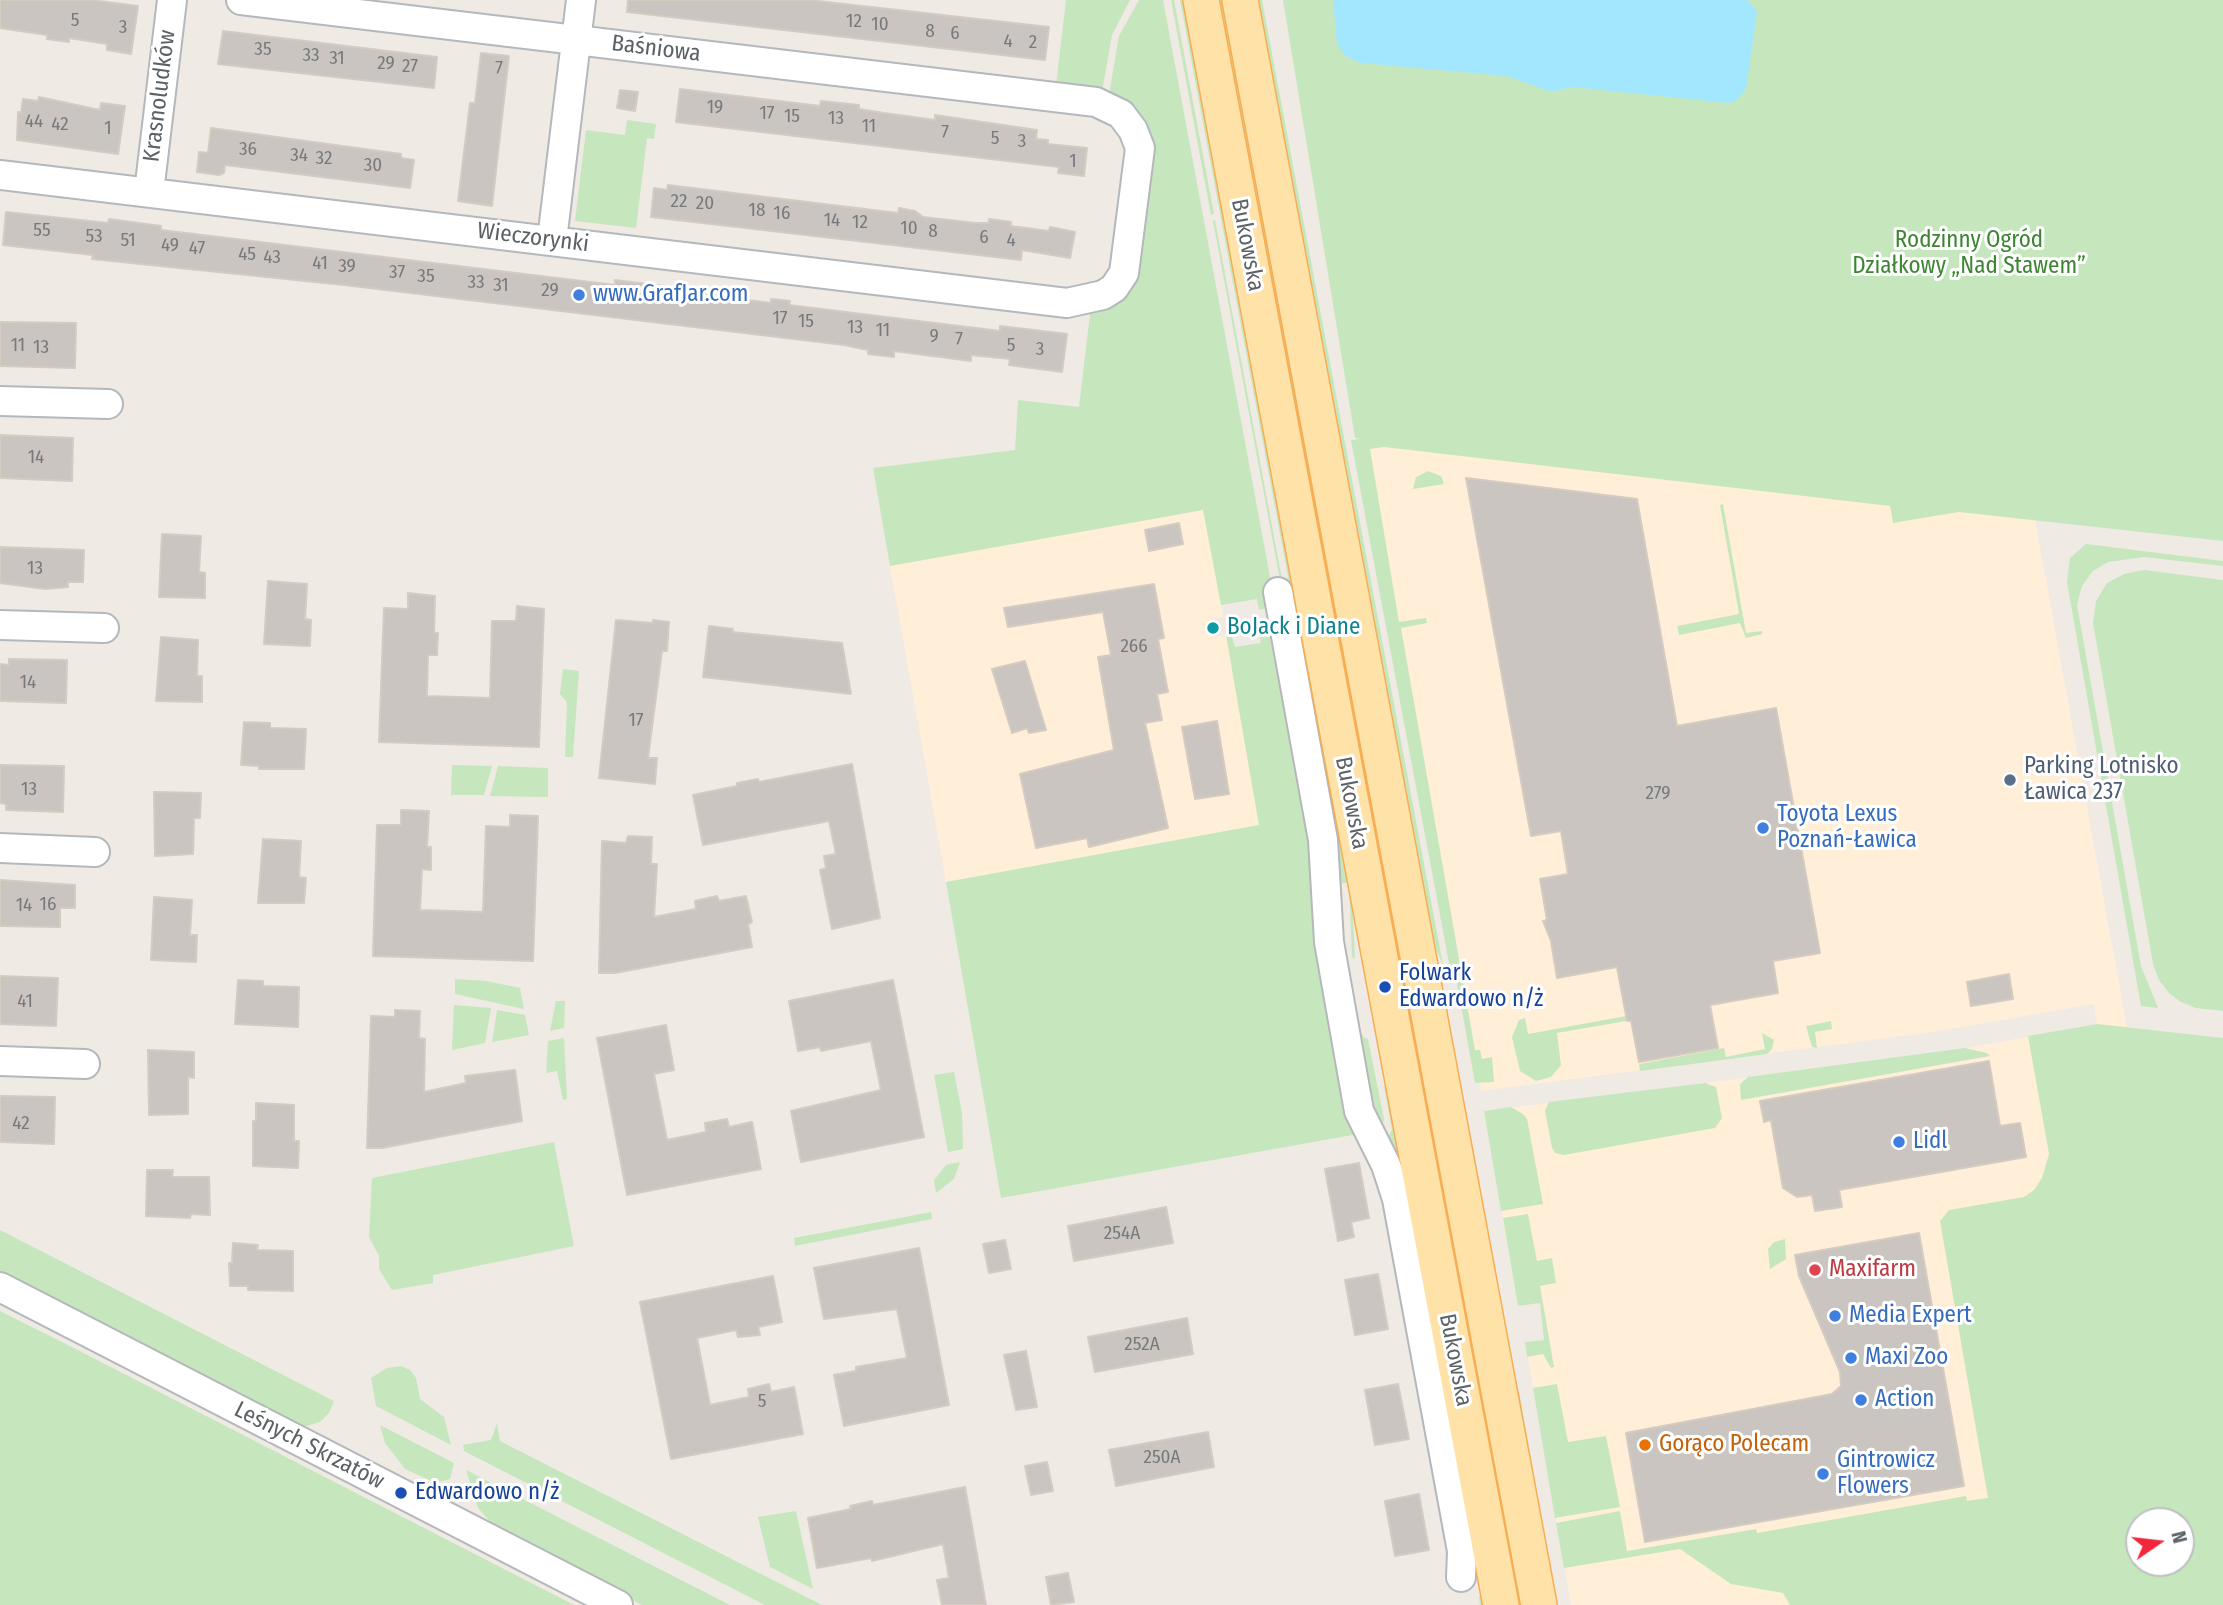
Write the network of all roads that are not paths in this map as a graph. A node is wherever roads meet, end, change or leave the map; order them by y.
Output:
1 (172, 0) edge
2 (241, 0) edge
3 (581, 0) edge
4 (1201, 0) edge
5 (1240, 0) edge
6 (576, 39) junction
7 (0, 175) edge
8 (149, 192) junction
9 (552, 240) junction
10 (1066, 303) joint
11 (0, 401) edge
12 (108, 404) dead end
13 (1278, 592) dead end
14 (0, 625) edge
15 (104, 628) dead end
16 (0, 848) edge
17 (95, 852) dead end
18 (0, 1061) edge
19 (85, 1064) dead end
20 (0, 1287) edge
21 (1461, 1577) dead end
22 (618, 1605) edge
23 (1501, 1605) edge
24 (1539, 1605) edge

1 - 8 street, Krasnoludków
2 - 6 street, Baśniowa
3 - 6 street
4 - 23 main road, Bukowska
5 - 24 main road, Bukowska
6 - 9 street
6 - 10 street, Baśniowa
7 - 8 street, Wieczorynki
8 - 9 street, Wieczorynki
9 - 10 street, Wieczorynki
11 - 12 street
13 - 21 street
14 - 15 street
16 - 17 street
18 - 19 street
20 - 22 street, Leśnych Skrzatów

